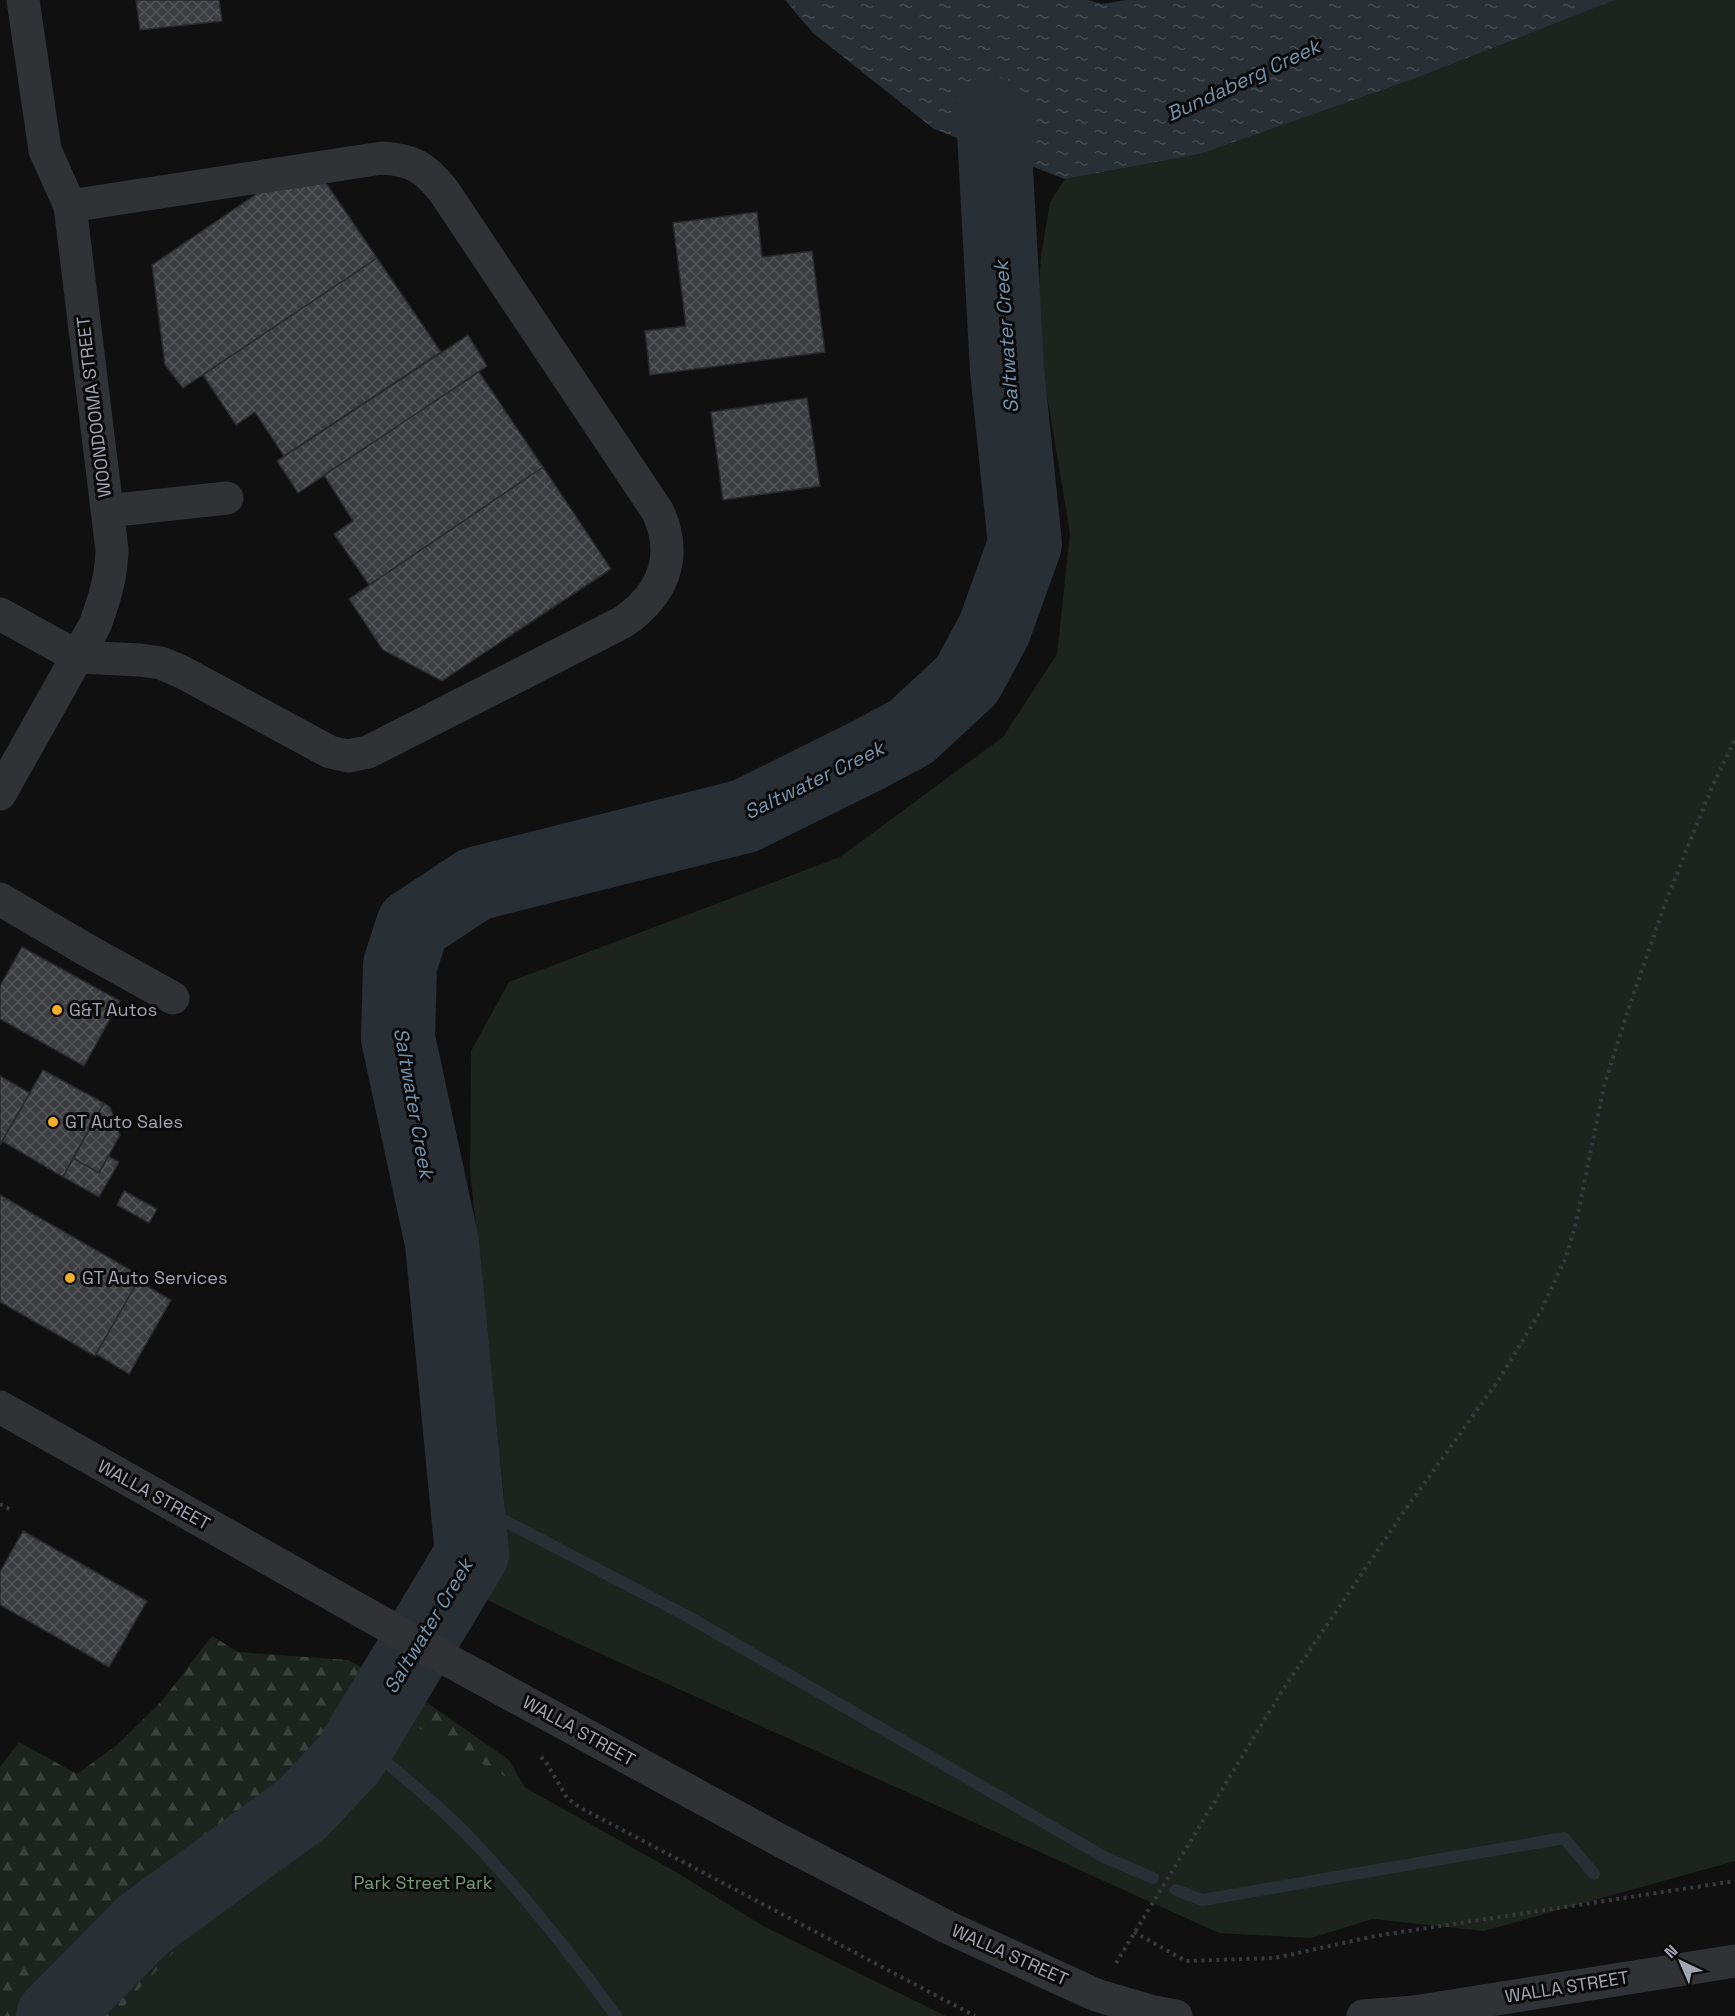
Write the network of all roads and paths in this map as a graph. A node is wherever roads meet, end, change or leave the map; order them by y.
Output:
1 (23, 0) edge
2 (70, 206) junction
3 (227, 498) dead end
4 (106, 511) junction
5 (0, 614) edge
6 (78, 657) junction
7 (1735, 739) edge
8 (0, 794) edge
9 (0, 899) edge
10 (173, 998) dead end
11 (0, 1407) edge
12 (0, 1504) edge
13 (11, 1510) dead end
14 (538, 1754) dead end
15 (1735, 1881) edge
16 (1134, 1932) junction
17 (1118, 1958) dead end
18 (1735, 1961) edge
19 (975, 2016) edge
20 (1176, 2016) edge
21 (1363, 2016) edge

1 - 2 street, WOONDOOMA STREET
2 - 4 street, WOONDOOMA STREET
2 - 6 street
3 - 4 street
4 - 6 street, WOONDOOMA STREET
5 - 6 street
6 - 8 street, WOONDOOMA STREET
7 - 16 path
9 - 10 street
11 - 20 street, WALLA STREET
12 - 13 path
14 - 19 path
15 - 16 path
16 - 17 path
18 - 21 street, WALLA STREET

